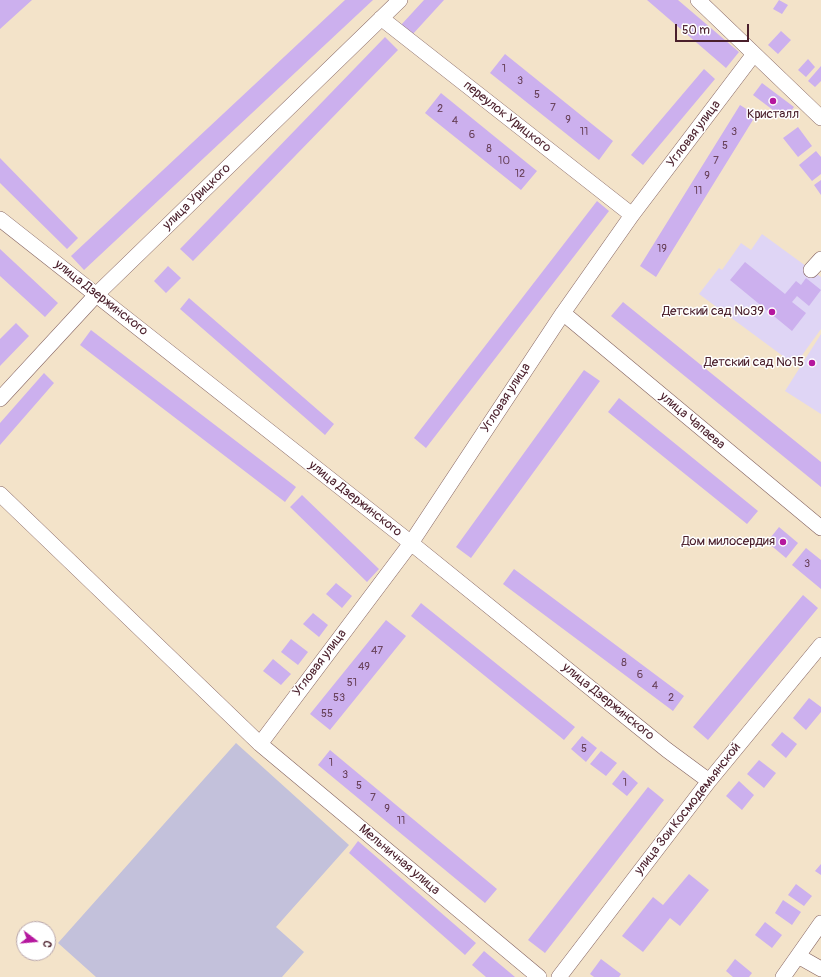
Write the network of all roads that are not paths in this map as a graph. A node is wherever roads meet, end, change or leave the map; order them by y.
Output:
1 (400, 0) edge
2 (698, 0) edge
3 (381, 18) junction
4 (754, 54) junction
5 (821, 118) edge
6 (632, 215) junction
7 (0, 219) edge
8 (96, 295) junction
9 (562, 313) junction
10 (0, 399) edge
11 (0, 494) edge
12 (821, 528) edge
13 (411, 543) junction
14 (821, 645) edge
15 (260, 744) junction
16 (709, 781) junction
17 (821, 923) edge
18 (798, 956) junction
19 (821, 969) edge
20 (539, 977) edge
21 (559, 977) edge
22 (783, 977) edge

1 - 3 street, улица Урицкого
2 - 4 street
3 - 6 street, переулок Урицкого
3 - 8 street, улица Урицкого
4 - 5 street
4 - 6 street, Угловая улица
6 - 9 street, Угловая улица
7 - 8 street, улица Дзержинского
8 - 10 street, улица Урицкого
8 - 13 street, улица Дзержинского
9 - 12 street, улица Чапаева
9 - 13 street, Угловая улица
11 - 15 street, Мельничная улица
13 - 15 street, Угловая улица
13 - 16 street, улица Дзержинского
14 - 16 street, улица Зои Космодемьянской
15 - 20 street, Мельничная улица
16 - 21 street, улица Зои Космодемьянской
17 - 18 street
18 - 19 street
18 - 22 street

